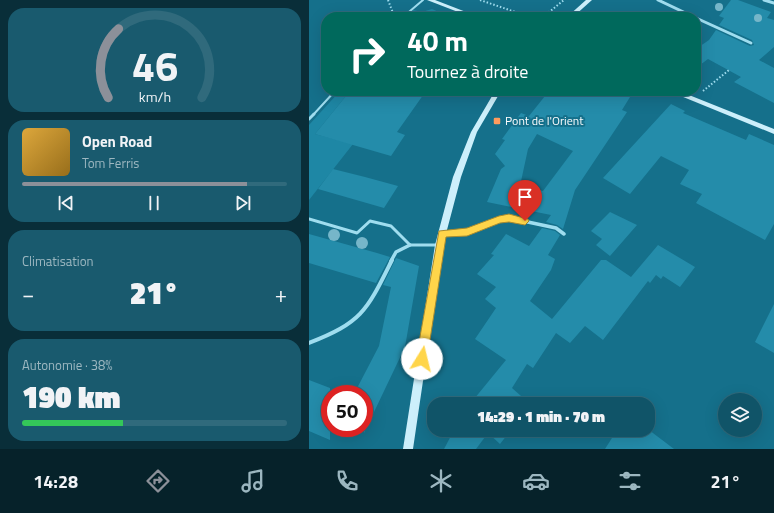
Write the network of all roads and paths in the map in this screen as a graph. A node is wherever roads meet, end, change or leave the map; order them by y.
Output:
1 (388, 0) edge
2 (423, 0) edge
3 (430, 0) edge
4 (480, 0) edge
5 (564, 0) edge
6 (589, 0) edge
7 (658, 0) edge
8 (764, 0) edge
9 (774, 3) edge
10 (393, 12) edge
11 (409, 12) edge
12 (462, 12) edge
13 (515, 12) edge
14 (549, 12) edge
15 (576, 12) edge
16 (684, 12) edge
17 (701, 20) edge
18 (751, 43) dead end
19 (729, 70) dead end
20 (701, 91) edge
21 (330, 96) edge
22 (495, 96) edge
23 (687, 96) edge
24 (695, 96) edge
25 (692, 98) junction
26 (309, 119) edge
27 (774, 132) edge
28 (309, 220) edge
29 (442, 234) junction
30 (564, 234) dead end
31 (410, 245) junction
32 (439, 245) junction
33 (309, 343) edge
34 (408, 449) edge

1 - 10 path
2 - 11 lane
3 - 12 main road
4 - 13 path
5 - 14 path
6 - 15 main road
7 - 16 street
8 - 9 street
17 - 18 street
19 - 20 path
21 - 26 lane
22 - 29 main road
23 - 25 main road
24 - 25 path
25 - 27 main road
28 - 31 lane
29 - 30 street
29 - 32 main road
31 - 32 lane
31 - 33 street
32 - 34 main road

